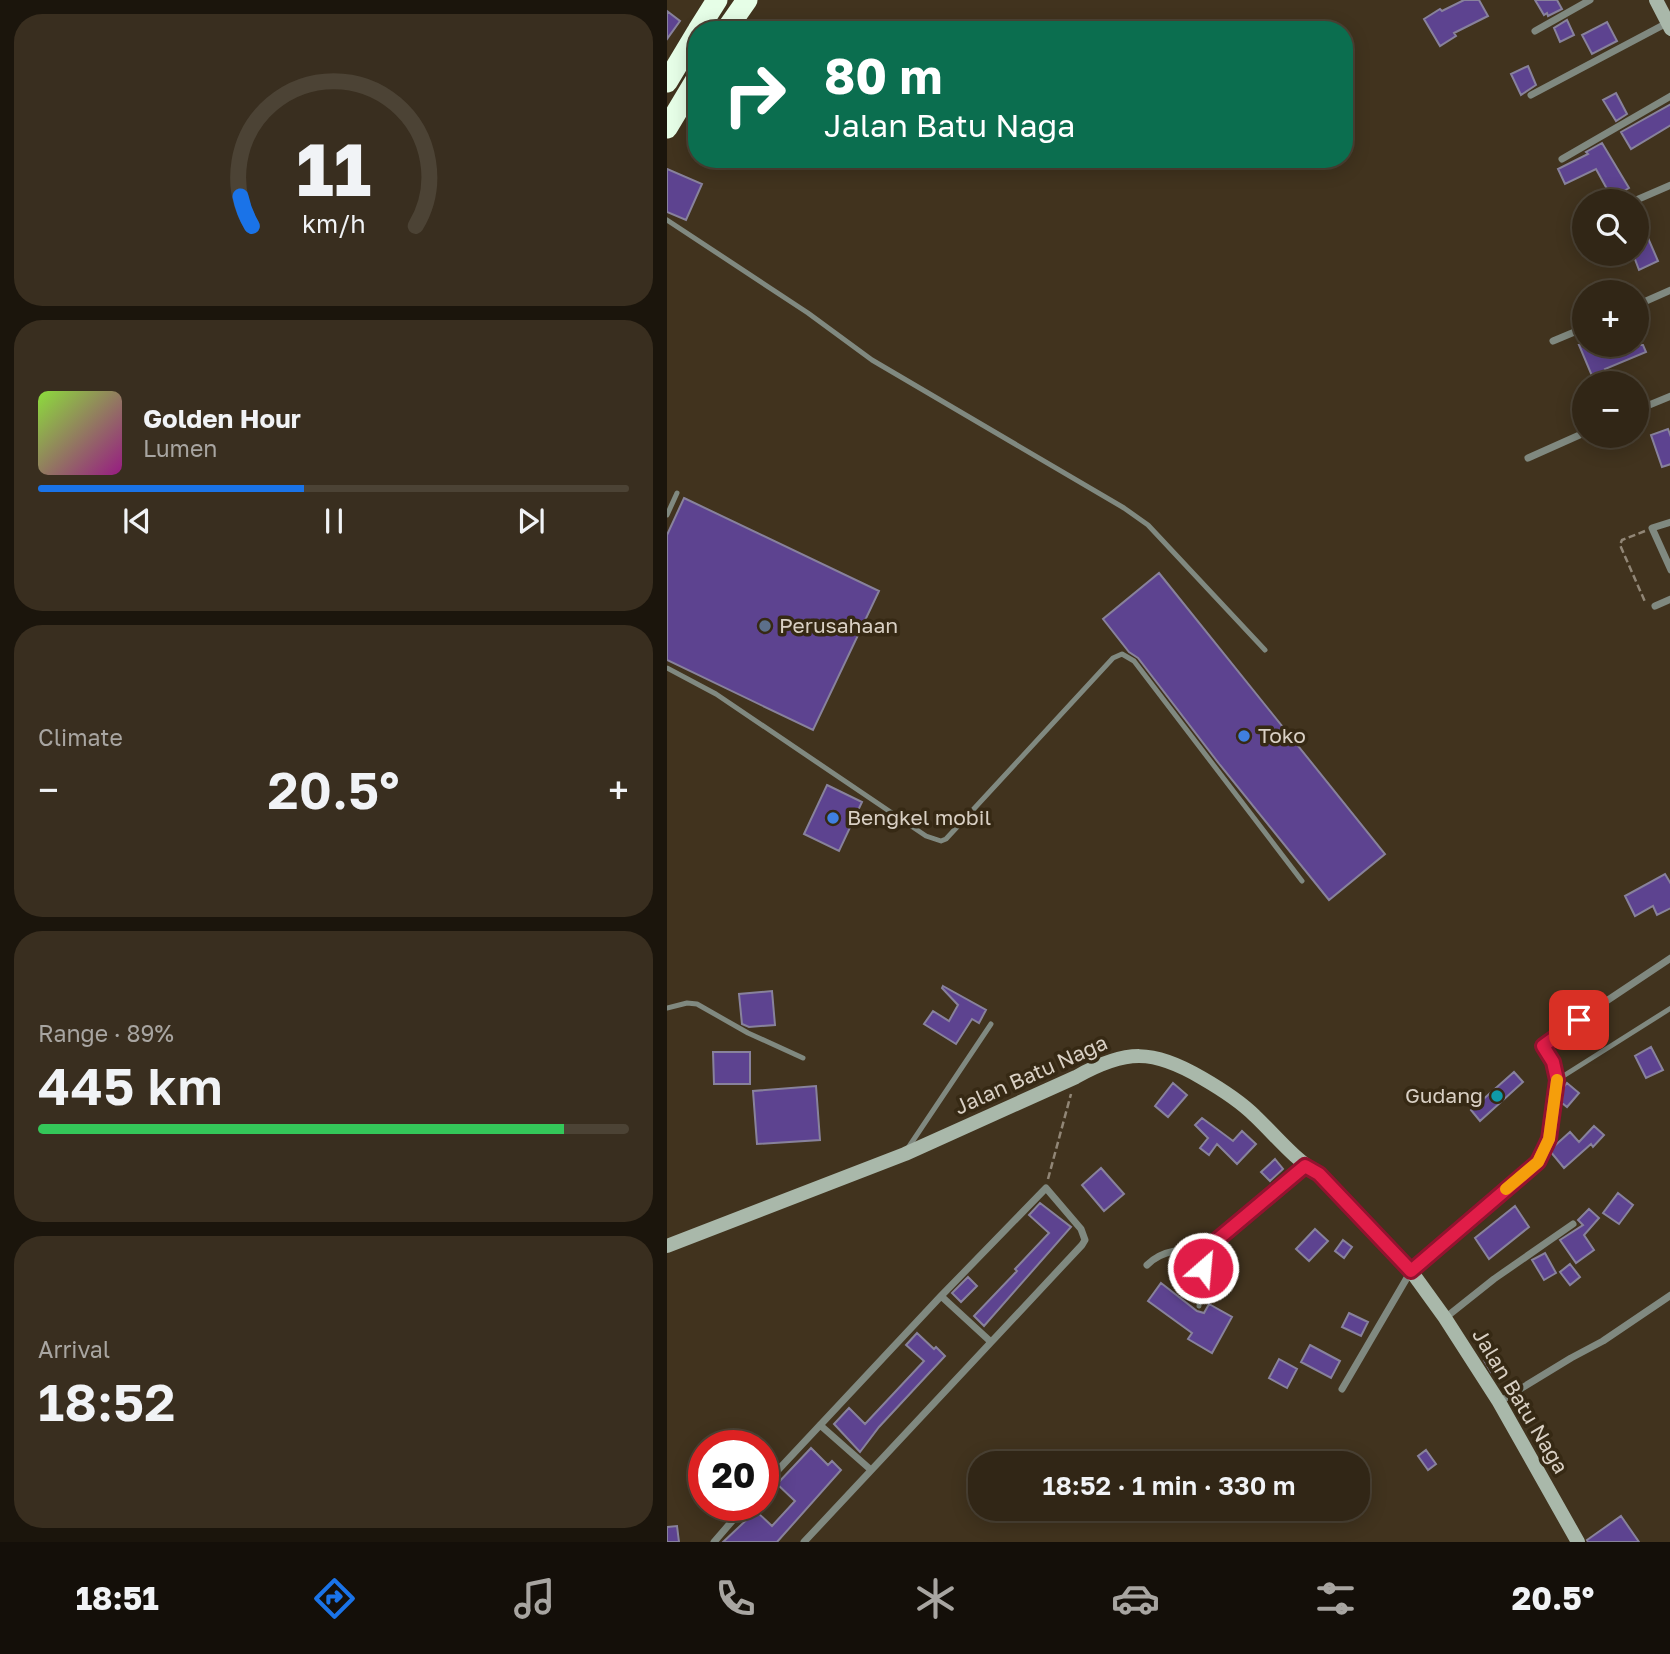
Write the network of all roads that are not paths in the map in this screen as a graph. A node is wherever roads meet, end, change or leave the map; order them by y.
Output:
1 (717, 0) edge
2 (747, 0) edge
3 (1590, 0) edge
4 (1656, 0) edge
5 (703, 21) edge
6 (732, 21) edge
7 (1668, 21) edge
8 (1535, 31) dead end
9 (688, 46) edge
10 (667, 82) edge
11 (688, 93) edge
12 (1531, 95) dead end
13 (1670, 96) edge
14 (667, 128) edge
15 (1562, 159) dead end
16 (1670, 185) edge
17 (1649, 194) edge
18 (667, 220) edge
19 (1670, 290) edge
20 (1649, 300) edge
21 (1572, 333) edge
22 (1553, 341) dead end
23 (1670, 396) edge
24 (1649, 405) edge
25 (1572, 438) edge
26 (1527, 457) dead end
27 (677, 493) dead end
28 (667, 515) edge
29 (1670, 522) edge
30 (1670, 570) edge
31 (1670, 599) edge
32 (1655, 606) road end
33 (1265, 650) dead end
34 (667, 668) edge
35 (1302, 881) dead end
36 (1670, 958) edge
37 (667, 1008) edge
38 (1670, 1009) edge
39 (991, 1024) dead end
40 (803, 1058) dead end
41 (1557, 1080) junction
42 (904, 1154) junction
43 (1305, 1166) junction
44 (1573, 1224) dead end
45 (667, 1246) edge
46 (1205, 1250) junction
47 (1147, 1265) dead end
48 (1411, 1271) junction
49 (1670, 1295) edge
50 (941, 1296) junction
51 (1199, 1306) dead end
52 (1445, 1318) junction
53 (991, 1342) junction
54 (1341, 1389) dead end
55 (1499, 1402) junction
56 (820, 1424) junction
57 (779, 1469) edge
58 (871, 1470) junction
59 (732, 1521) edge
60 (714, 1542) edge
61 (804, 1542) edge
62 (1578, 1542) edge

1 - 5 highway
2 - 6 highway
3 - 8 street
4 - 7 street
7 - 12 street
9 - 10 highway
11 - 14 highway
13 - 15 street
16 - 17 street
18 - 33 lane
19 - 20 street
21 - 22 street
23 - 24 street
25 - 26 street
27 - 28 lane
29 - 30 street
31 - 32 street
34 - 35 lane
36 - 41 street
37 - 40 lane
38 - 41 lane
39 - 42 lane
41 - 48 street
42 - 43 street, Jalan Batu Naga
42 - 45 street, Jalan Batu Naga
43 - 46 street
43 - 48 street, Jalan Batu Naga
44 - 52 street
46 - 47 street
46 - 51 lane
48 - 52 street, Jalan Batu Naga
48 - 54 street
49 - 55 street
50 - 53 street
50 - 53 street
50 - 56 street
52 - 55 street, Jalan Batu Naga
53 - 58 street
55 - 62 street, Jalan Batu Naga
56 - 57 street
56 - 58 street
58 - 61 street
59 - 60 street

